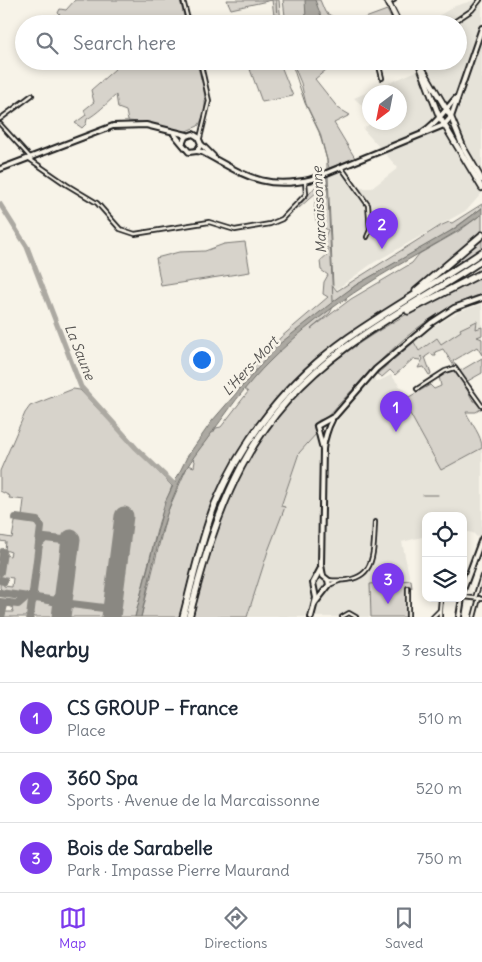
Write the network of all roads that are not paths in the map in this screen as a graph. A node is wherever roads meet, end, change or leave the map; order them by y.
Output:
1 (183, 0) edge
2 (394, 0) edge
3 (480, 0) edge
4 (388, 2) edge
5 (187, 15) edge
6 (394, 15) edge
7 (464, 15) edge
8 (482, 28) edge
9 (467, 69) edge
10 (202, 70) edge
11 (380, 70) edge
12 (421, 70) edge
13 (423, 70) edge
14 (467, 70) edge
15 (382, 78) dead end
16 (32, 95) dead end
17 (457, 96) junction
18 (445, 108) junction
19 (439, 116) junction
20 (451, 118) junction
21 (0, 119) edge
22 (0, 124) edge
23 (444, 125) junction
24 (202, 127) junction
25 (172, 132) junction
26 (193, 134) junction
27 (187, 135) junction
28 (417, 136) junction
29 (200, 138) junction
30 (183, 142) junction
31 (201, 144) junction
32 (197, 151) junction
33 (29, 157) junction
34 (227, 166) junction
35 (342, 167) junction
36 (0, 169) edge
37 (482, 180) edge
38 (305, 181) junction
39 (482, 188) edge
40 (482, 235) edge
41 (367, 237) dead end
42 (482, 252) edge
43 (482, 260) edge
44 (482, 273) edge
45 (482, 298) edge
46 (396, 314) junction
47 (378, 319) junction
48 (417, 389) dead end
49 (482, 406) edge
50 (327, 424) junction
51 (320, 435) junction
52 (326, 435) junction
53 (323, 449) junction
54 (375, 522) dead end
55 (482, 537) edge
56 (321, 566) junction
57 (467, 573) edge
58 (318, 576) junction
59 (323, 576) junction
60 (482, 576) edge
61 (467, 579) edge
62 (328, 580) junction
63 (342, 580) junction
64 (329, 586) junction
65 (408, 588) dead end
66 (316, 590) junction
67 (322, 592) junction
68 (467, 598) edge
69 (475, 598) junction
70 (481, 598) edge
71 (441, 602) edge
72 (460, 602) edge
73 (315, 603) junction
74 (440, 610) junction
75 (183, 617) edge
76 (189, 617) edge
77 (311, 617) edge
78 (342, 617) edge
79 (356, 617) edge
80 (408, 617) edge
81 (433, 617) edge
82 (440, 617) edge
83 (458, 617) edge
84 (474, 617) edge

1 - 5 street
2 - 4 street
3 - 7 street
4 - 6 main road
8 - 9 main road
10 - 24 street
11 - 15 street
12 - 19 main road
13 - 18 main road
14 - 17 main road
16 - 21 street
17 - 18 main road
17 - 20 main road
18 - 19 main road
18 - 20 main road
19 - 23 main road
19 - 28 main road
20 - 23 main road
20 - 37 main road
22 - 33 street
23 - 28 main road
23 - 39 main road
24 - 26 street
24 - 29 street
25 - 27 main road
25 - 30 main road
25 - 33 main road
26 - 27 main road
26 - 29 main road
27 - 30 main road
28 - 35 main road
29 - 31 main road
30 - 32 main road
31 - 32 main road
31 - 34 main road
32 - 34 main road
33 - 36 main road
33 - 38 street
34 - 38 main road
35 - 38 main road
35 - 41 street
40 - 47 highway
42 - 47 highway
43 - 46 highway
44 - 46 highway
45 - 50 main road
46 - 76 highway
47 - 75 highway
48 - 49 street
50 - 51 main road
50 - 52 main road
51 - 52 main road
51 - 53 main road
52 - 53 main road
53 - 56 main road
54 - 63 street
55 - 57 main road
55 - 61 main road
56 - 58 main road
56 - 59 main road
58 - 59 main road
58 - 66 main road
59 - 62 main road
60 - 69 street
62 - 63 street
62 - 64 main road
63 - 64 street
64 - 67 main road
65 - 80 street
66 - 67 main road
66 - 73 main road
67 - 73 main road
68 - 69 street
69 - 70 street
70 - 84 street
71 - 74 street
72 - 83 main road
73 - 77 main road
74 - 81 street
74 - 82 street
78 - 79 street

